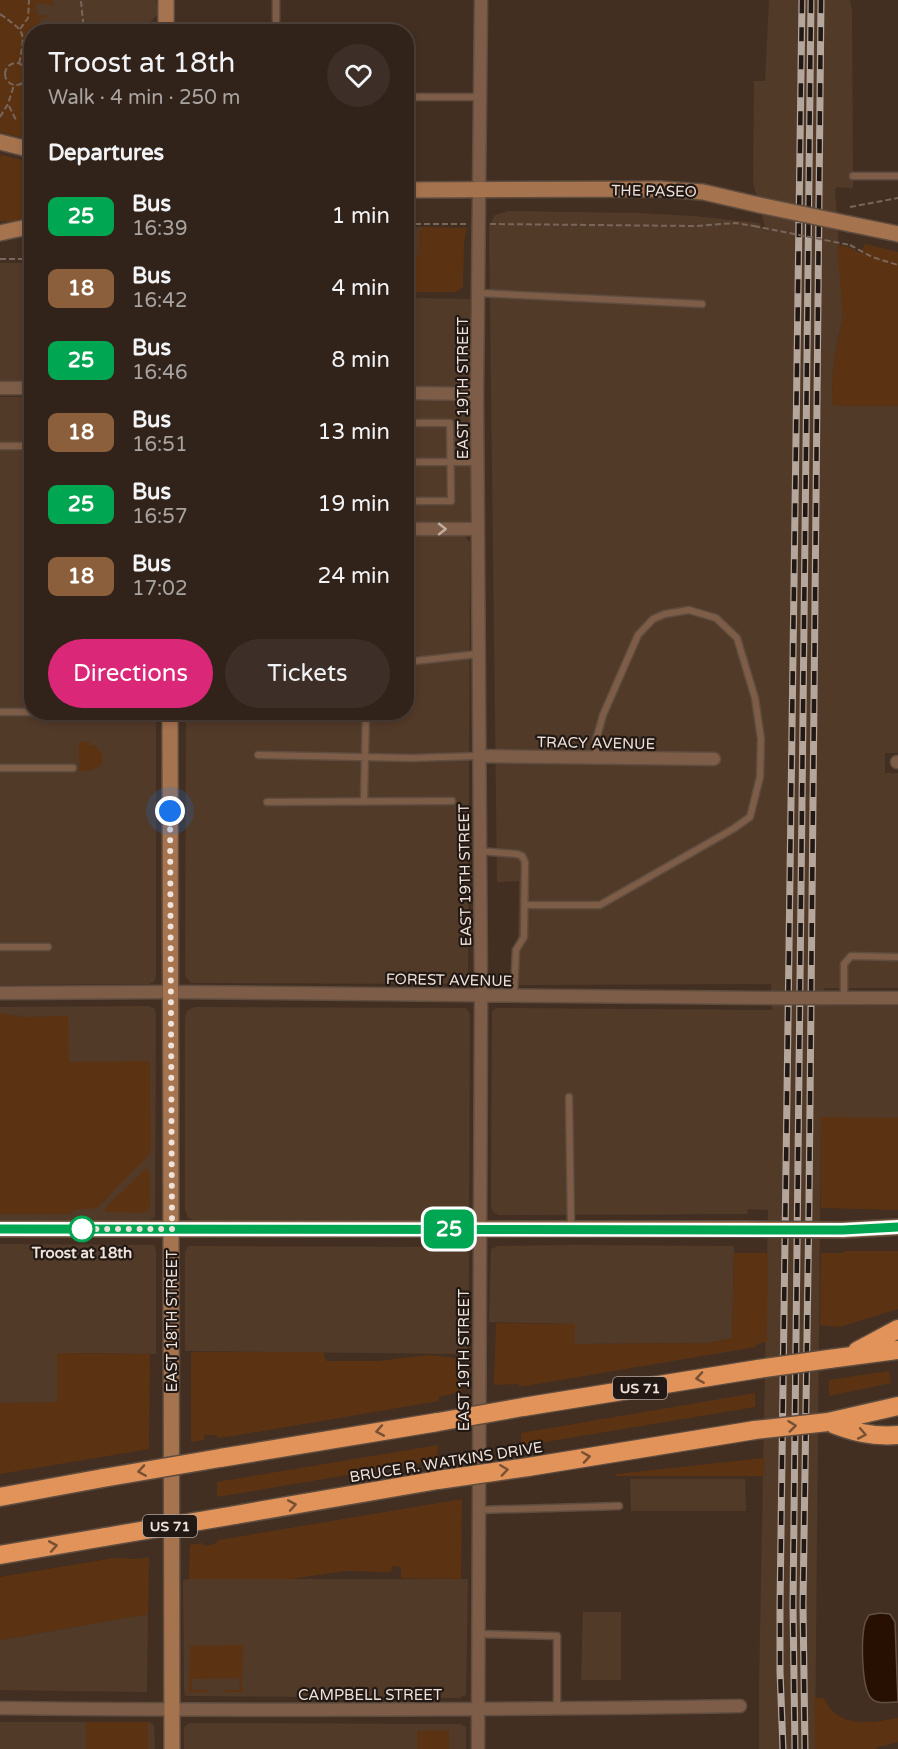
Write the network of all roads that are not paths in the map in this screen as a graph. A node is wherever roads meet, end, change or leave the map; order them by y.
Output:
1 (166, 0) edge
2 (276, 0) edge
3 (481, 0) edge
4 (166, 24) edge
5 (276, 24) edge
6 (414, 97) edge
7 (482, 97) junction
8 (0, 142) edge
9 (24, 148) edge
10 (853, 176) dead end
11 (898, 176) edge
12 (414, 190) edge
13 (481, 191) junction
14 (24, 228) edge
15 (7, 232) edge
16 (24, 233) edge
17 (898, 234) edge
18 (479, 293) junction
19 (702, 304) dead end
20 (0, 388) edge
21 (24, 388) edge
22 (414, 393) edge
23 (477, 394) junction
24 (414, 423) edge
25 (0, 446) edge
26 (24, 446) edge
27 (414, 462) edge
28 (450, 462) junction
29 (478, 462) junction
30 (414, 501) edge
31 (414, 529) edge
32 (478, 530) junction
33 (478, 654) junction
34 (414, 661) edge
35 (0, 712) edge
36 (24, 712) edge
37 (170, 720) edge
38 (366, 720) edge
39 (258, 755) dead end
40 (365, 756) junction
41 (478, 756) junction
42 (596, 758) junction
43 (714, 759) dead end
44 (0, 768) edge
45 (73, 768) dead end
46 (364, 801) junction
47 (452, 801) dead end
48 (267, 802) dead end
49 (479, 851) junction
50 (525, 905) junction
51 (0, 947) edge
52 (48, 947) dead end
53 (898, 957) edge
54 (171, 992) junction
55 (0, 993) edge
56 (481, 995) junction
57 (514, 995) junction
58 (844, 998) junction
59 (898, 998) edge
60 (569, 1096) dead end
61 (898, 1227) edge
62 (0, 1229) edge
63 (172, 1229) junction
64 (480, 1229) junction
65 (571, 1229) junction
66 (898, 1329) edge
67 (898, 1350) edge
68 (848, 1357) junction
69 (898, 1406) edge
70 (828, 1422) junction
71 (898, 1436) edge
72 (0, 1497) edge
73 (619, 1506) dead end
74 (479, 1510) junction
75 (0, 1555) edge
76 (479, 1634) junction
77 (740, 1706) dead end
78 (0, 1707) edge
79 (557, 1709) junction
80 (172, 1710) junction
81 (478, 1710) junction
82 (171, 1749) edge
83 (478, 1749) edge

1 - 4 main road
2 - 5 lane
3 - 7 street, EAST 19TH STREET
6 - 7 lane
7 - 13 street, EAST 19TH STREET
8 - 9 main road
10 - 11 lane
12 - 13 main road, THE PASEO
13 - 17 main road, THE PASEO, bridge
13 - 18 street, EAST 19TH STREET
14 - 15 main road
15 - 16 main road
18 - 19 lane
18 - 23 street, EAST 19TH STREET
20 - 21 street
22 - 23 street
23 - 29 street, EAST 19TH STREET
24 - 28 lane
25 - 26 lane
27 - 28 lane
28 - 29 lane
28 - 30 lane
29 - 32 street, EAST 19TH STREET
31 -> 32 street
32 - 33 street, EAST 19TH STREET
33 - 34 lane
33 - 41 street, EAST 19TH STREET
35 - 36 lane
37 - 54 main road, EAST 18TH STREET
38 - 40 lane
39 - 40 lane
40 - 41 lane
40 - 46 lane
41 - 42 street, TRACY AVENUE
41 - 49 street, EAST 19TH STREET
42 - 43 street, TRACY AVENUE
42 - 50 lane
44 - 45 lane
46 - 47 lane
46 - 48 lane
49 - 50 lane
49 - 56 street, EAST 19TH STREET
50 - 57 lane
51 - 52 lane
53 - 58 lane
54 - 55 street, FOREST AVENUE
54 - 56 street, FOREST AVENUE
54 - 63 main road, EAST 18TH STREET
56 - 57 street, FOREST AVENUE
56 - 64 street, EAST 19TH STREET
57 - 58 street, FOREST AVENUE, bridge
58 - 59 street, FOREST AVENUE
60 - 65 lane
61 - 65 main road, bridge
62 - 63 main road
63 - 64 main road
63 - 80 main road, EAST 18TH STREET
64 - 65 main road
64 - 74 street, EAST 19TH STREET
66 - 68 highway
67 - 68 highway, US 71
68 -> 72 highway, US 71, bridge
69 - 70 highway, BRUCE R. WATKINS DRIVE / US 71
70 -> 71 highway
75 -> 70 highway, BRUCE R. WATKINS DRIVE / US 71, bridge
73 - 74 lane
74 - 76 street, EAST 19TH STREET
76 - 79 lane
76 - 81 street, EAST 19TH STREET
77 - 79 street, CAMPBELL STREET
78 - 80 street, CAMPBELL STREET
79 - 81 street, CAMPBELL STREET
80 - 81 street, CAMPBELL STREET
80 - 82 main road, EAST 18TH STREET
81 - 83 street, EAST 19TH STREET

